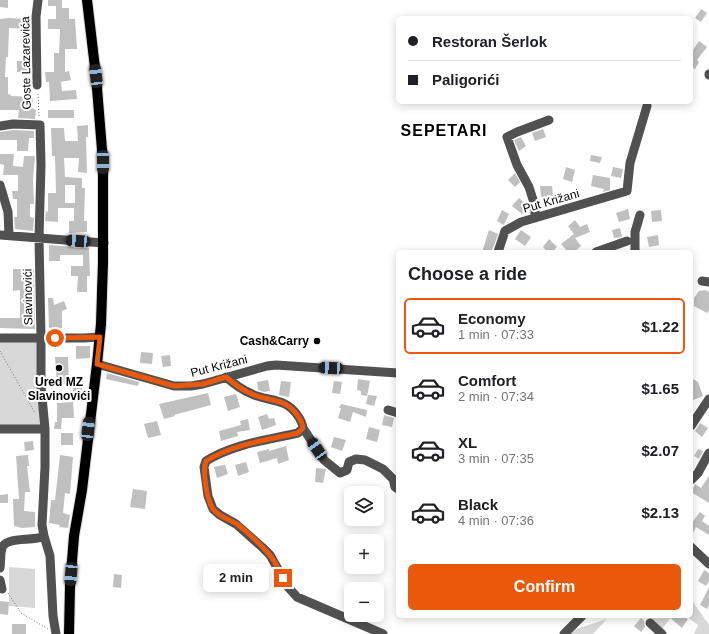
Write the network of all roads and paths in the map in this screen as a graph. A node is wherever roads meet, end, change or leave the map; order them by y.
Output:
1 (38, 0) edge
2 (87, 0) edge
3 (37, 85) joint
4 (647, 106) dead end
5 (548, 120) dead end
6 (40, 125) junction
7 (0, 126) edge
8 (0, 185) edge
9 (640, 215) dead end
10 (535, 218) junction
11 (4, 235) edge
12 (38, 238) junction
13 (627, 241) dead end
14 (104, 242) junction
15 (499, 250) edge
16 (602, 250) edge
17 (635, 250) edge
18 (100, 337) junction
19 (0, 338) edge
20 (41, 338) junction
21 (0, 351) edge
22 (97, 364) junction
23 (396, 373) edge
24 (226, 377) junction
25 (709, 399) edge
26 (388, 410) dead end
27 (396, 412) edge
28 (37, 416) dead end
29 (693, 423) edge
30 (303, 428) junction
31 (0, 429) edge
32 (45, 429) junction
33 (709, 453) edge
34 (693, 478) edge
35 (396, 488) edge
36 (44, 536) junction
37 (693, 549) edge
38 (709, 564) edge
39 (0, 568) edge
40 (3, 588) edge
41 (580, 618) edge
42 (650, 623) dead end
43 (56, 633) edge
44 (69, 634) edge
45 (383, 634) edge
46 (564, 634) edge
47 (662, 634) edge

1 - 3 street, Goste Lazarevića
2 - 14 main road
3 - 6 path, Goste Lazarevića
4 - 10 street, Put Križani
5 - 10 street
6 - 7 street, Goste Lazarevića
6 - 12 street, Goste Lazarevića
8 - 11 street
9 - 17 street
10 - 15 street, Put Križani
11 - 12 street
12 - 14 street
12 - 20 street, Slavinovići
13 - 16 street
14 - 18 main road
18 - 20 street
18 - 22 main road
19 - 20 street, Slavinovići
20 - 32 street
21 - 28 path
22 - 24 street, Put Križani
22 - 44 main road
23 - 24 street, Put Križani
24 - 30 street
25 - 29 street
26 - 27 street
30 - 35 street
30 - 45 street
31 - 32 street
32 - 36 street
33 - 34 street
36 - 39 street
36 - 43 street
37 - 38 street
40 - 43 path
41 - 46 street
42 - 47 street

